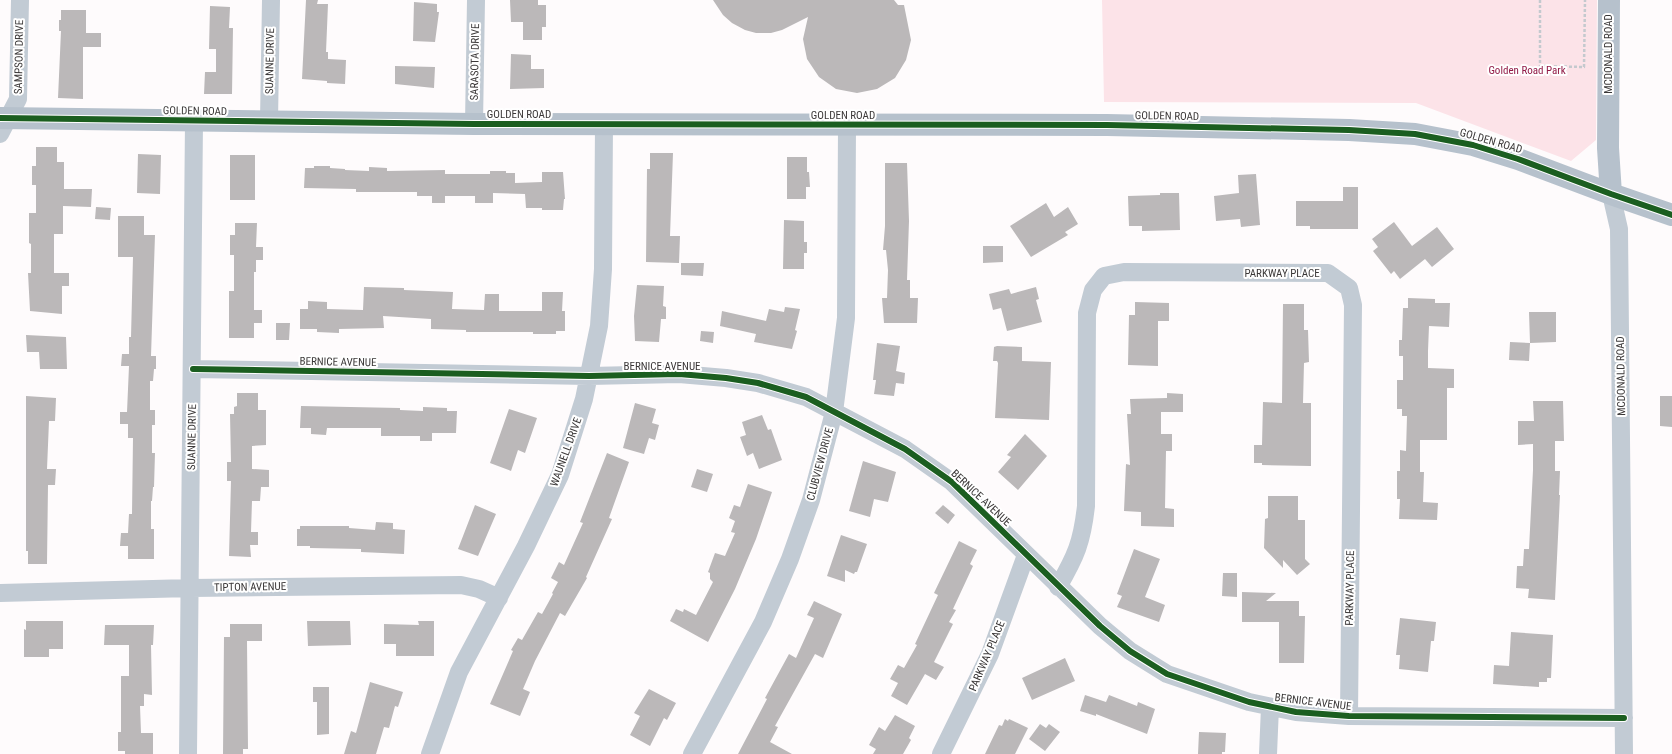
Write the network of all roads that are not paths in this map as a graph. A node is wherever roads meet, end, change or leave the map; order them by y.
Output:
1 (20, 0) edge
2 (271, 0) edge
3 (476, 0) edge
4 (1609, 0) edge
5 (194, 121) junction
6 (269, 122) junction
7 (3, 124) edge
8 (474, 124) junction
9 (604, 124) junction
10 (847, 125) junction
11 (1611, 194) junction
12 (1672, 215) edge
13 (193, 369) junction
14 (589, 376) junction
15 (834, 412) junction
16 (1026, 555) junction
17 (1058, 587) junction
18 (191, 588) junction
19 (0, 593) edge
20 (499, 598) junction
21 (1270, 707) junction
22 (1349, 716) junction
23 (1624, 718) junction
24 (188, 754) edge
25 (430, 754) edge
26 (692, 754) edge
27 (941, 754) edge
28 (1268, 754) edge
29 (1624, 754) edge

1 - 7 street, SAMPSON DRIVE
2 - 6 street, SUANNE DRIVE
3 - 8 street, SARASOTA DRIVE
4 - 11 street, MCDONALD ROAD
5 - 6 street, GOLDEN ROAD
5 - 7 street, GOLDEN ROAD
5 - 13 street, SUANNE DRIVE
6 - 8 street, GOLDEN ROAD
8 - 9 street, GOLDEN ROAD
9 - 10 street, GOLDEN ROAD
9 - 14 street, WAUNELL DRIVE
10 - 11 street, GOLDEN ROAD
10 - 15 street, CLUBVIEW DRIVE
11 - 12 street, GOLDEN ROAD
11 - 23 street, MCDONALD ROAD
13 - 14 street, BERNICE AVENUE
13 - 18 street, SUANNE DRIVE
14 - 15 street, BERNICE AVENUE
14 - 20 street, WAUNELL DRIVE
15 - 16 street, BERNICE AVENUE
15 - 26 street, CLUBVIEW DRIVE
16 - 17 street, BERNICE AVENUE
16 - 27 street, PARKWAY PLACE
17 - 21 street, BERNICE AVENUE
17 - 22 street, PARKWAY PLACE
18 - 19 street, TIPTON AVENUE
18 - 20 street, TIPTON AVENUE
18 - 24 street, SUANNE DRIVE
20 - 25 street, WAUNELL DRIVE
21 - 22 street, BERNICE AVENUE
21 - 28 street
22 - 23 street, BERNICE AVENUE
23 - 29 street, MCDONALD ROAD

